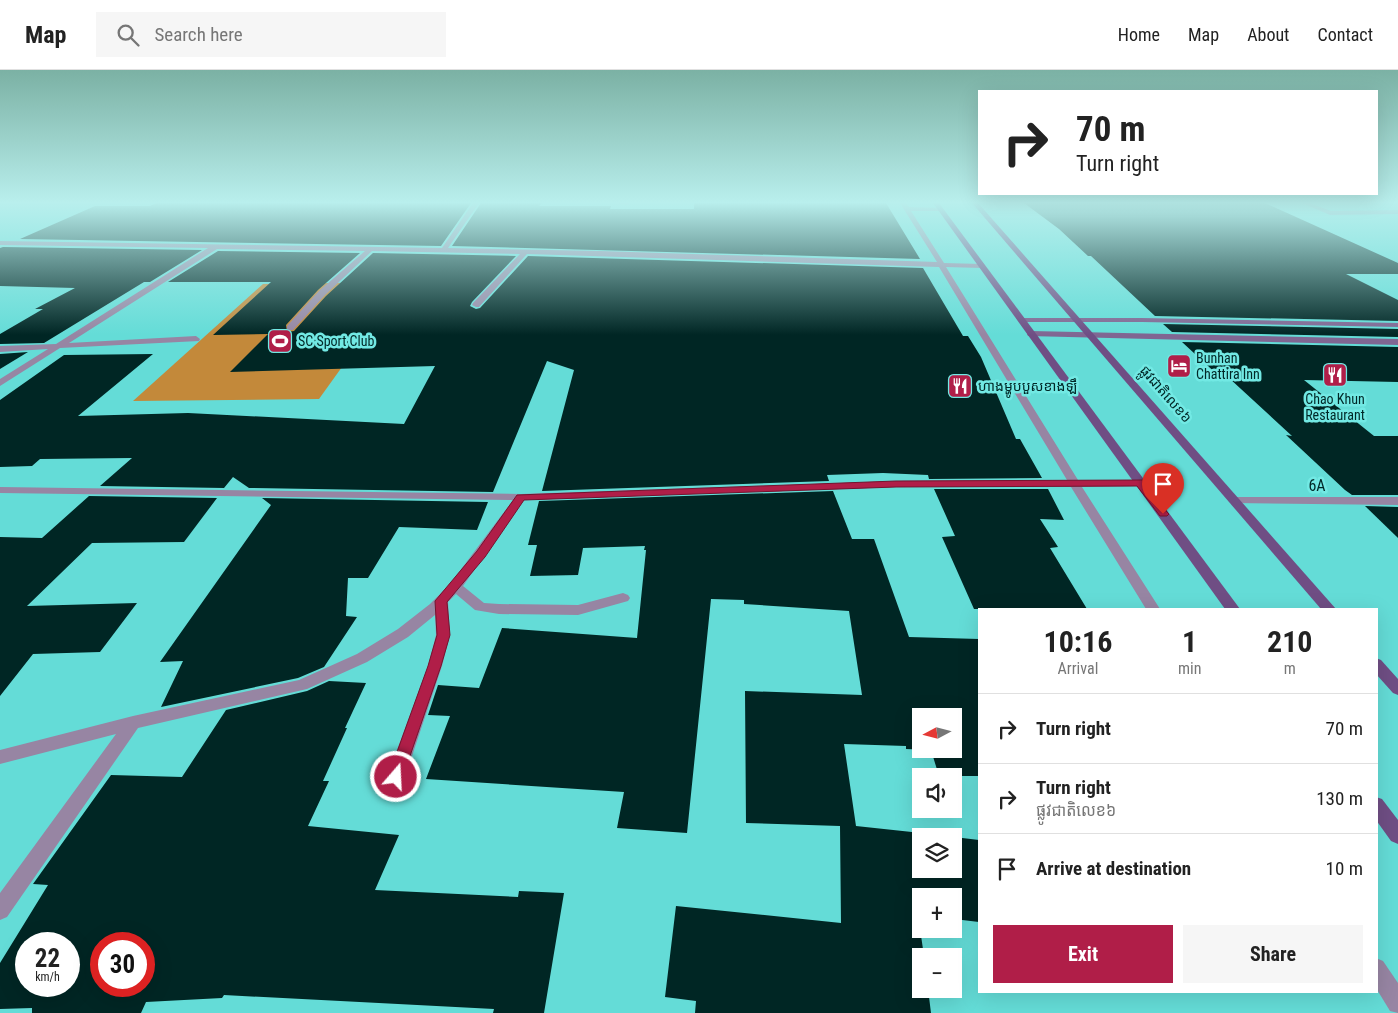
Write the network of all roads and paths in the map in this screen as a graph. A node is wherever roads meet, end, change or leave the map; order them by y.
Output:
1 (213, 247) edge
2 (267, 247) edge
3 (446, 247) edge
4 (929, 247) edge
5 (968, 247) edge
6 (1013, 247) edge
7 (371, 249) junction
8 (444, 250) junction
9 (525, 252) junction
10 (940, 265) junction
11 (982, 266) junction
12 (476, 305) dead end
13 (1022, 320) junction
14 (1078, 321) junction
15 (1398, 325) edge
16 (290, 328) dead end
17 (1031, 334) junction
18 (1089, 334) junction
19 (196, 339) dead end
20 (1398, 342) edge
21 (57, 347) junction
22 (0, 349) edge
23 (0, 383) edge
24 (1140, 483) junction
25 (1075, 484) junction
26 (0, 490) edge
27 (521, 497) junction
28 (1236, 501) junction
29 (1398, 501) edge
30 (455, 587) junction
31 (623, 598) dead end
32 (441, 601) junction
33 (1152, 608) edge
34 (1231, 608) edge
35 (1328, 608) edge
36 (1378, 666) edge
37 (1398, 689) edge
38 (133, 723) junction
39 (0, 757) edge
40 (396, 777) dead end
41 (1378, 808) edge
42 (1398, 835) edge
43 (0, 910) edge
44 (1378, 971) edge
45 (1398, 1003) edge

1 - 21 street
2 - 7 street
3 - 8 street
4 - 10 street
5 - 11 main road
6 - 14 main road, ផ្លូវជាតិលេខ៦
7 - 8 street
7 - 16 street
8 - 9 street
9 - 10 street
9 - 12 street
10 - 11 street
10 - 25 street
11 - 13 main road
13 - 14 main road
13 - 17 main road
14 - 15 main road
14 - 18 main road, ផ្លូវជាតិលេខ៦
17 - 18 main road
17 - 24 main road
18 - 20 main road
18 - 28 main road, ផ្លូវជាតិលេខ៦
19 - 21 street
21 - 22 street
21 - 23 street
24 - 25 street
24 - 34 main road
25 - 27 street
25 - 33 street
26 - 27 street
27 - 30 street
28 - 29 street, 6A
28 - 35 main road, ផ្លូវជាតិលេខ៦
30 - 31 street
30 - 32 street
32 - 38 street
32 - 40 street
36 - 37 main road
38 - 39 street
38 - 43 street
41 - 42 main road
44 - 45 street

